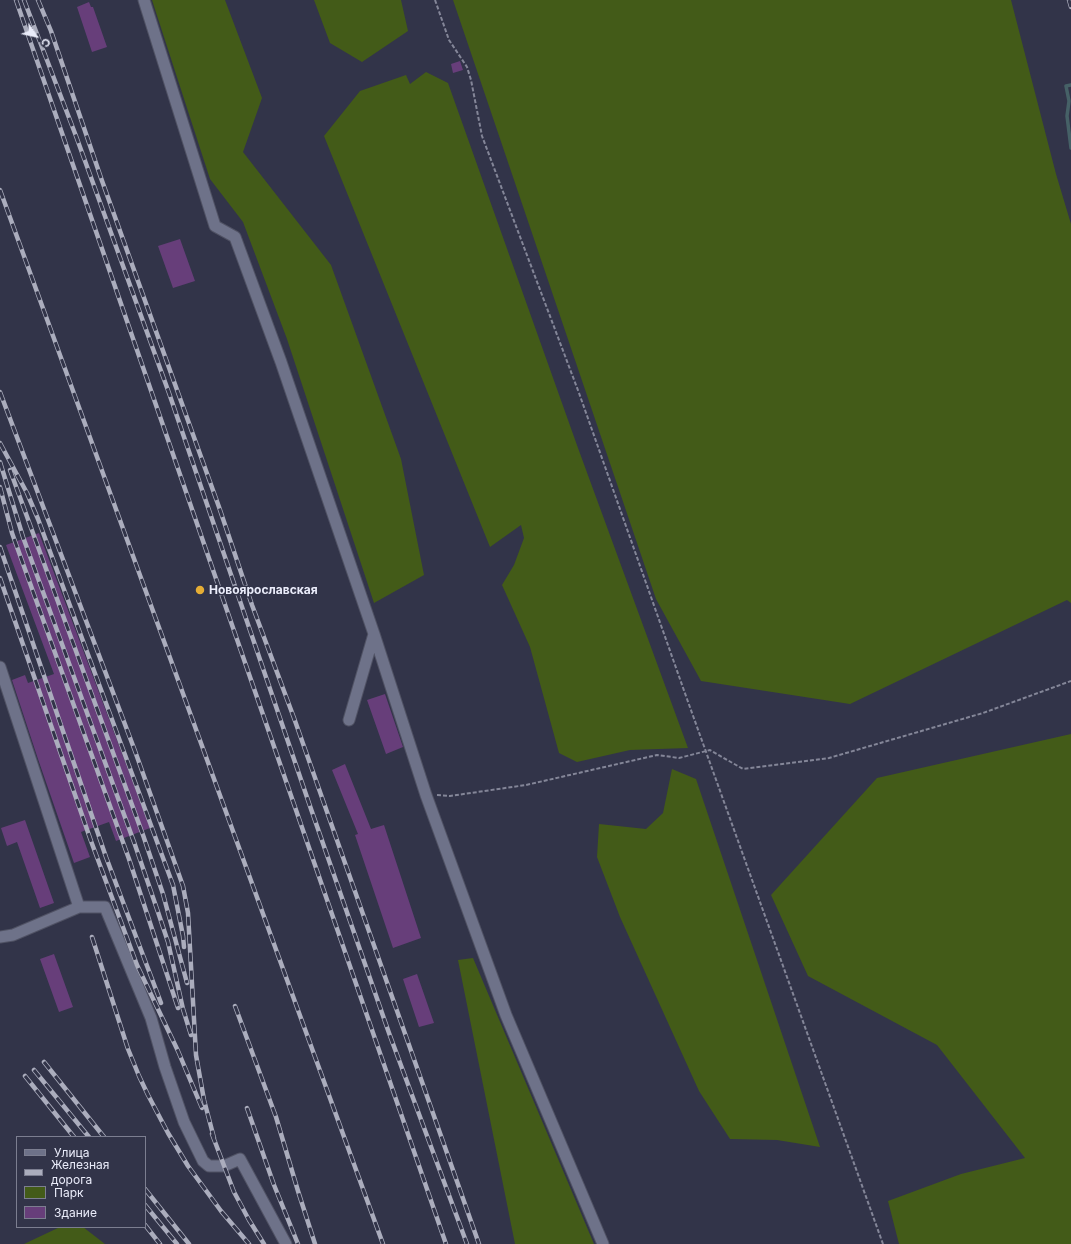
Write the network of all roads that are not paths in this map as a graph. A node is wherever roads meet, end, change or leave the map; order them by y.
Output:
1 (144, 0) edge
2 (374, 634) junction
3 (0, 667) edge
4 (349, 720) dead end
5 (79, 907) junction
6 (0, 938) edge
7 (286, 1244) edge
8 (604, 1244) edge

1 - 2 street
2 - 4 street
2 - 8 street
3 - 5 street
5 - 6 street
5 - 7 street

